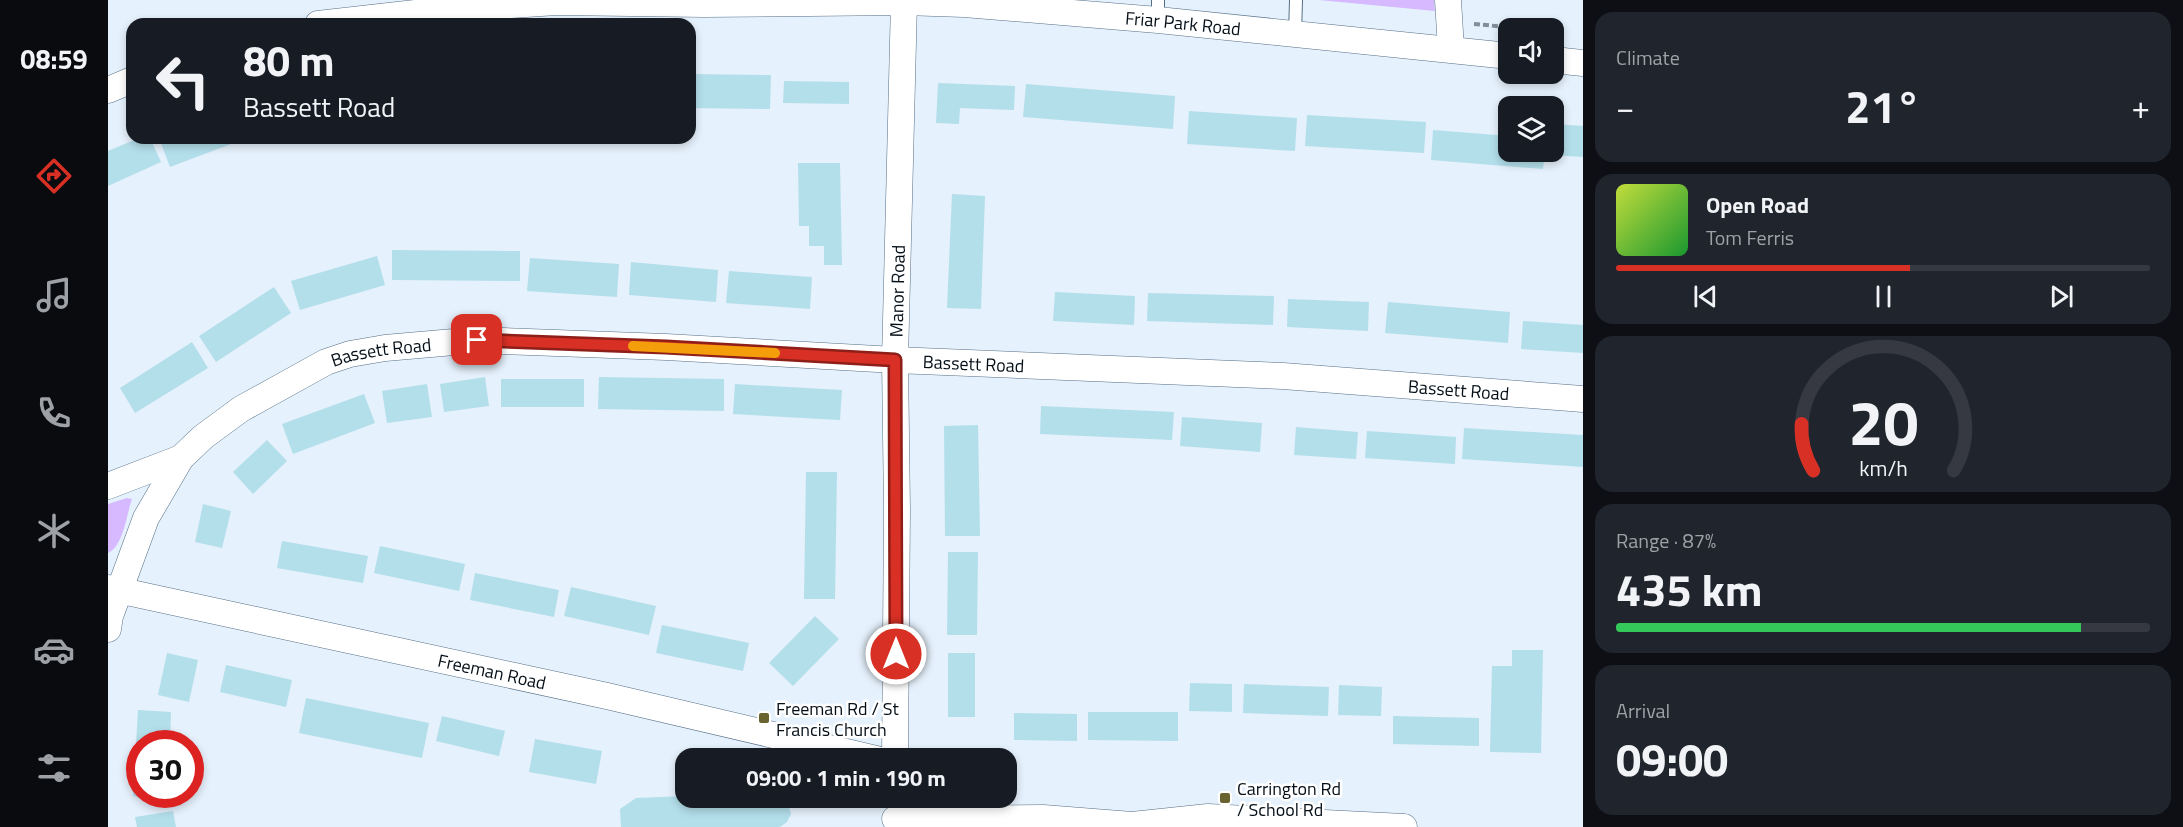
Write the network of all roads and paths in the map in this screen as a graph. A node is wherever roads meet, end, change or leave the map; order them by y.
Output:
1 (1296, 0) edge
2 (556, 1) edge
3 (704, 2) edge
4 (904, 2) junction
5 (1158, 10) edge
6 (1448, 11) edge
7 (371, 18) edge
8 (1498, 23) edge
9 (1295, 34) junction
10 (1451, 50) junction
11 (1498, 55) edge
12 (1564, 61) edge
13 (1583, 63) edge
14 (126, 82) edge
15 (108, 90) edge
16 (895, 360) junction
17 (1583, 399) edge
18 (181, 458) junction
19 (108, 486) edge
20 (113, 589) edge
21 (108, 629) edge
22 (829, 748) edge
23 (895, 748) edge
24 (895, 815) edge
25 (1404, 827) edge

1 - 9 lane
2 - 3 street, Friar Park Road
2 - 7 street, Friar Park Road
3 - 4 street, Friar Park Road
4 - 5 street, Friar Park Road
4 - 16 street, Manor Road
5 - 9 street, Friar Park Road
6 - 8 path
6 - 10 street
9 - 10 street, Friar Park Road
10 - 11 street, Friar Park Road
12 - 13 street
14 - 15 street
16 - 17 street, Bassett Road
16 - 18 street, Bassett Road
16 - 23 street, Manor Road
18 - 19 street, Bassett Road
18 - 20 street, Bassett Road
20 - 21 street, Bassett Road
20 - 22 street, Freeman Road
24 - 25 street

